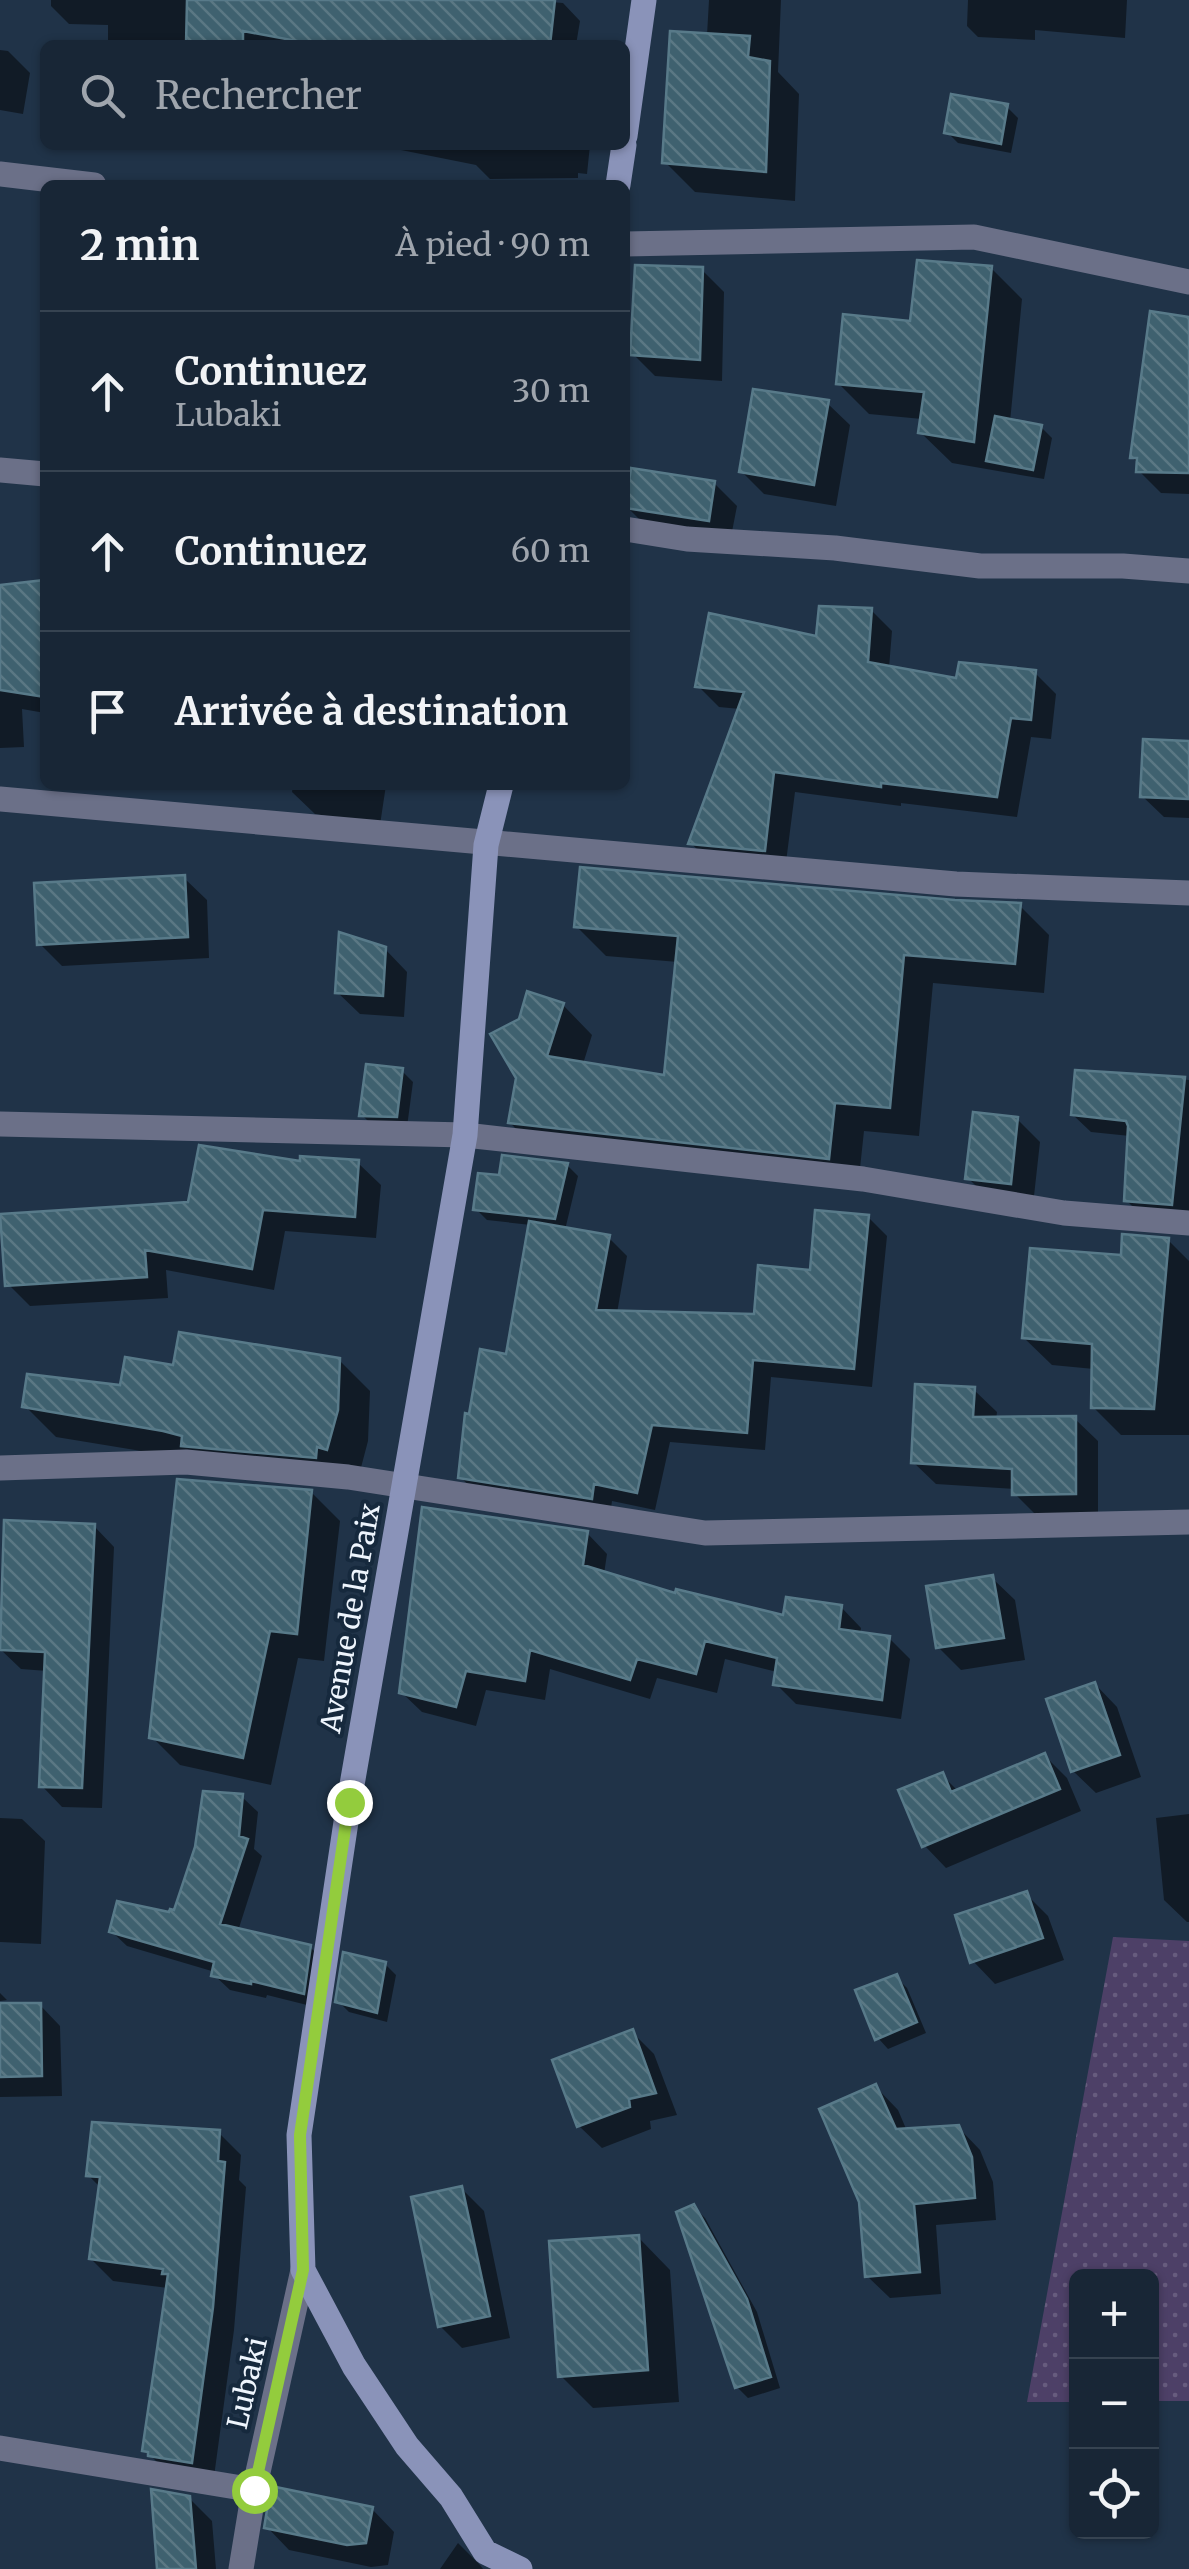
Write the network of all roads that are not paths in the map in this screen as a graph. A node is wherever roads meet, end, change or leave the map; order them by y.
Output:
1 (644, 0) edge
2 (630, 100) edge
3 (623, 150) edge
4 (0, 174) edge
5 (51, 180) edge
6 (619, 180) edge
7 (630, 244) edge
8 (1189, 282) edge
9 (0, 470) edge
10 (40, 474) edge
11 (630, 530) edge
12 (1189, 570) edge
13 (500, 790) edge
14 (0, 800) edge
15 (486, 845) junction
16 (1189, 893) edge
17 (0, 1124) edge
18 (465, 1135) junction
19 (1189, 1223) edge
20 (0, 1468) edge
21 (404, 1486) junction
22 (1189, 1522) edge
23 (303, 2270) junction
24 (0, 2448) edge
25 (254, 2490) junction
26 (241, 2569) edge
27 (520, 2569) edge

1 - 2 street
3 - 6 street
4 - 5 street
7 - 8 street
9 - 10 street
11 - 12 street
13 - 15 street, Avenue de la Paix
14 - 15 street
15 - 16 street
15 - 18 street, Avenue de la Paix
17 - 18 street
18 - 19 street
18 - 21 street, Avenue de la Paix
20 - 21 street
21 - 22 street
21 - 23 street, Avenue de la Paix
23 - 25 street, Lubaki
23 - 27 street, Avenue de la Paix
24 - 25 street
25 - 26 street, Lubaki

